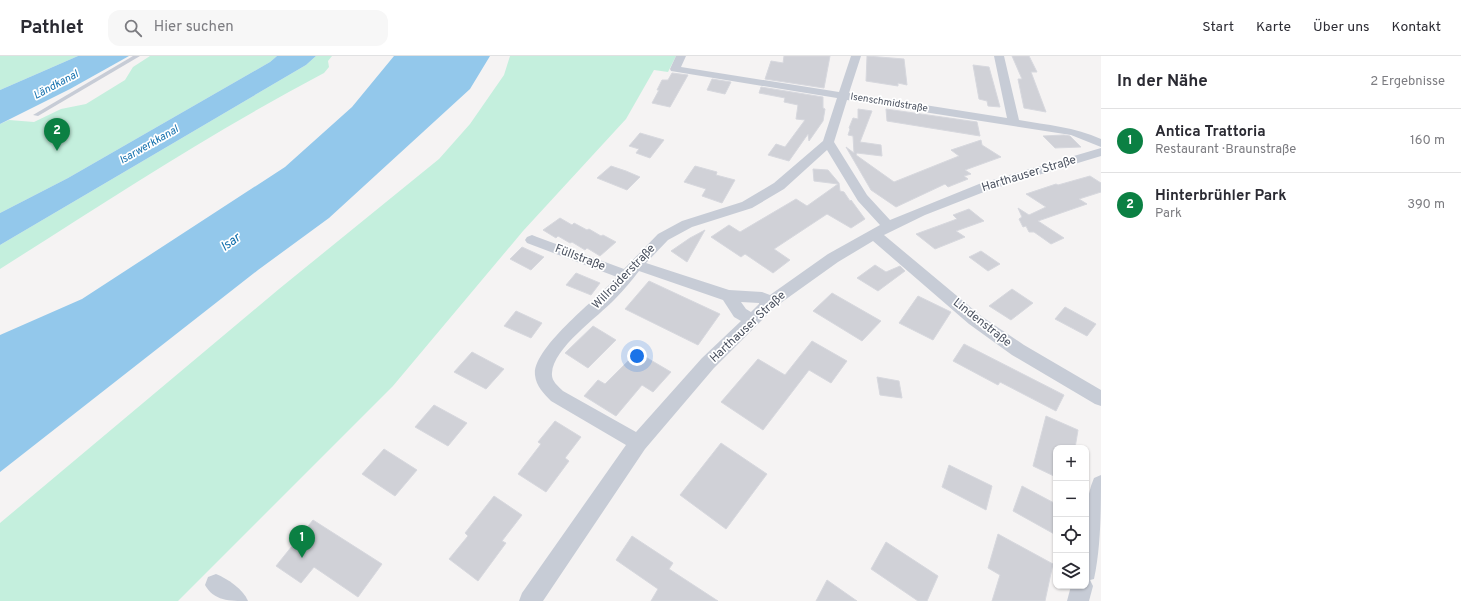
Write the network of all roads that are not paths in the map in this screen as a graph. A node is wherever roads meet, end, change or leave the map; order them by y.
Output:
1 (136, 56) edge
2 (681, 56) edge
3 (856, 56) edge
4 (999, 56) edge
5 (843, 96) junction
6 (36, 115) dead end
7 (1014, 122) junction
8 (828, 142) junction
9 (1101, 143) edge
10 (1101, 152) edge
11 (889, 226) junction
12 (874, 234) junction
13 (532, 240) dead end
14 (633, 270) junction
15 (728, 296) junction
16 (770, 303) junction
17 (751, 320) junction
18 (1101, 399) edge
19 (638, 443) junction
20 (1101, 484) edge
21 (1089, 554) edge
22 (216, 585) dead end
23 (1081, 589) edge
24 (236, 601) edge
25 (530, 601) edge
26 (1078, 601) edge

1 - 6 lane
2 - 5 street, Isenschmidstraße
3 - 5 street
4 - 7 street
5 - 7 street, Isenschmidstraße
5 - 8 street
7 - 9 street, Isenschmidstraße
8 - 11 street
8 - 14 street, Willroiderstraße
10 - 11 street, Harthauser Straße
11 - 12 street, Harthauser Straße
12 - 16 street, Harthauser Straße
12 - 18 street, Lindenstraße
13 - 14 street, Füllstraße
14 - 15 street, Füllstraße
14 - 19 street, Willroiderstraße
15 - 16 street, Füllstraße
15 - 17 street
16 - 17 street, Harthauser Straße
17 - 19 street, Harthauser Straße
19 - 25 street, Harthauser Straße
20 - 21 street
22 - 24 street
23 - 26 street

